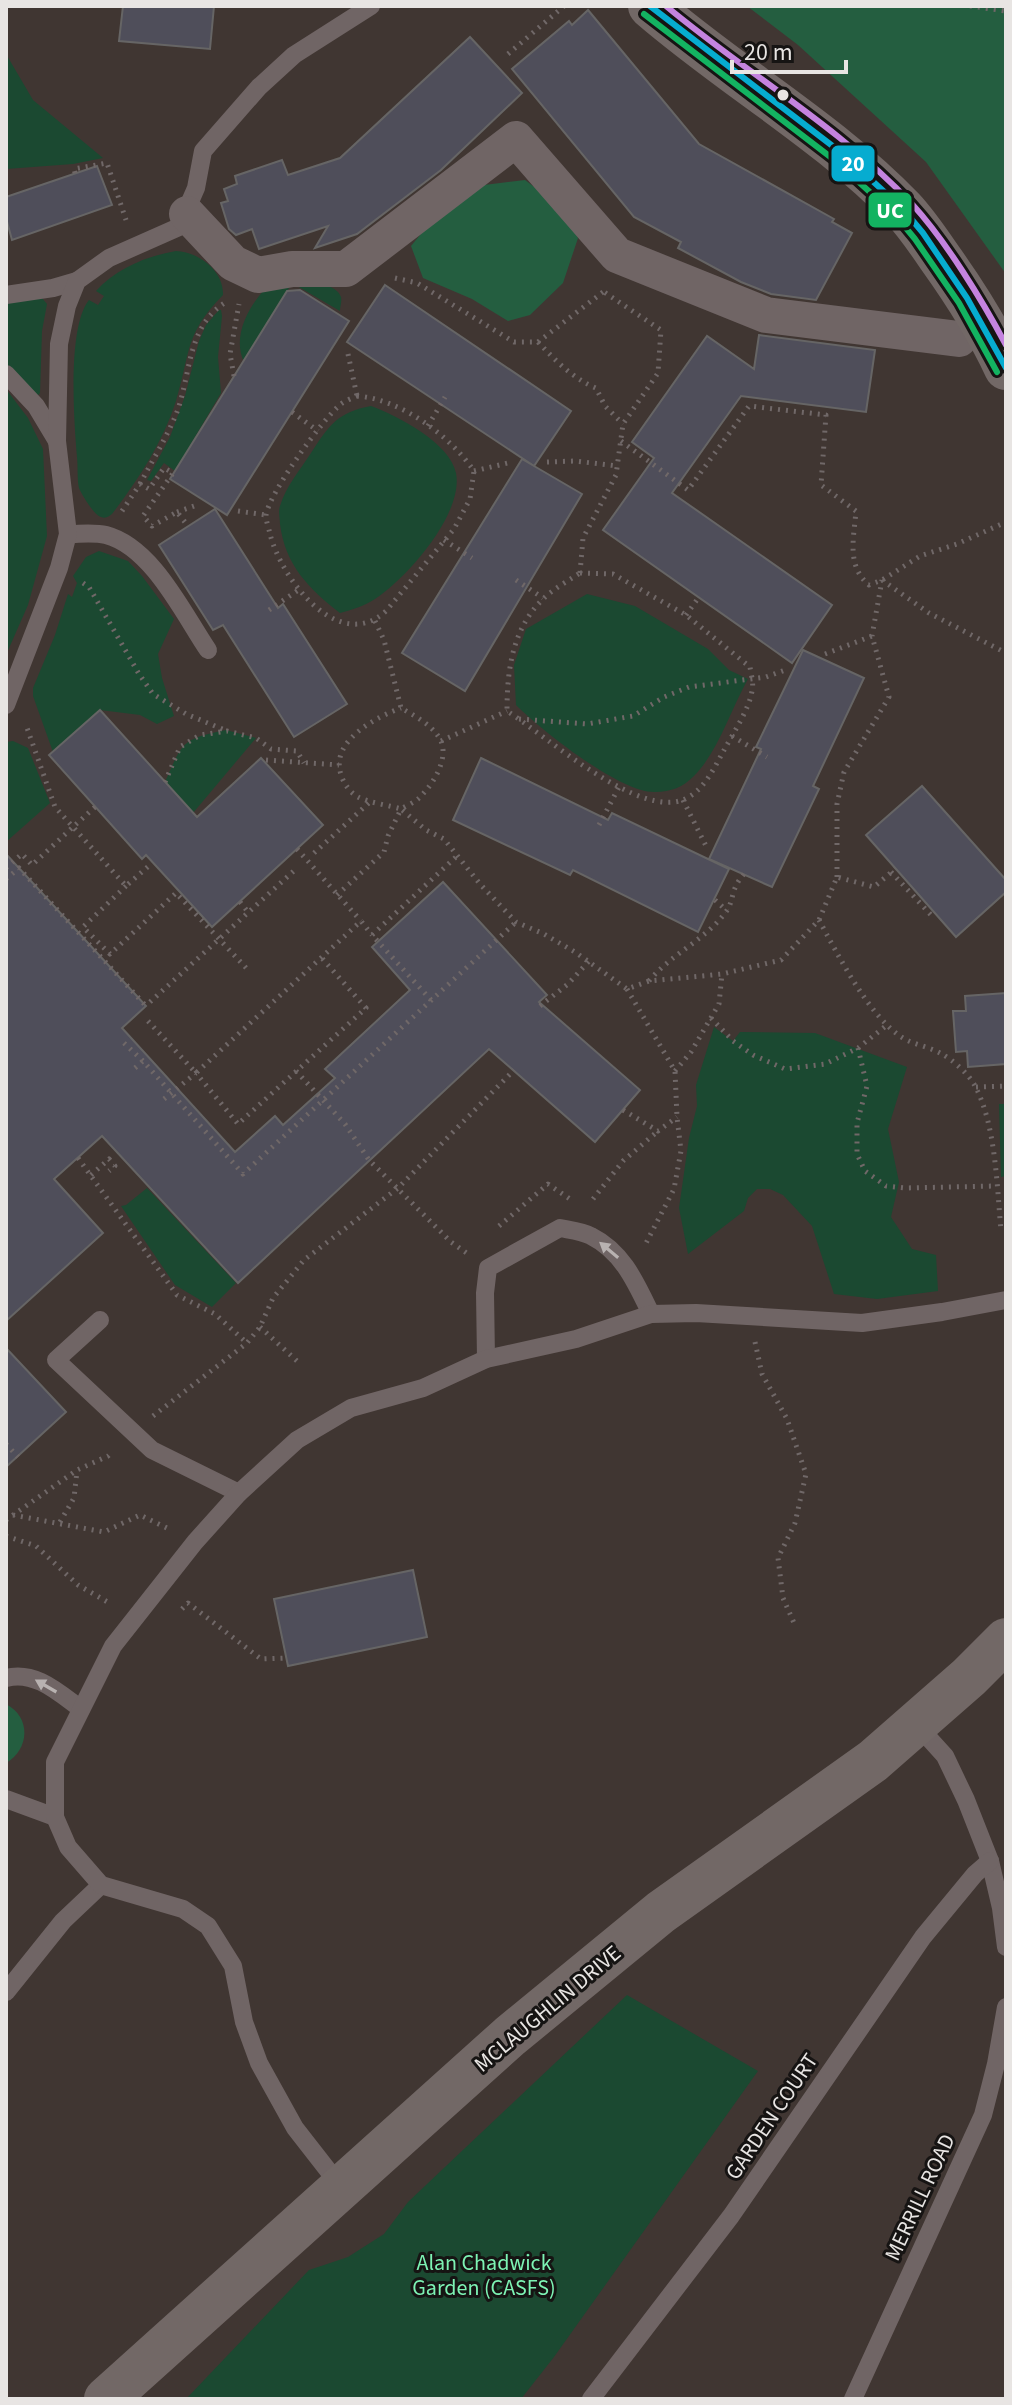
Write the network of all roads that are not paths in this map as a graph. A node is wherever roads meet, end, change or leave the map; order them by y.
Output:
1 (371, 6) edge
2 (650, 6) edge
3 (187, 214) junction
4 (77, 281) junction
5 (6, 295) edge
6 (959, 339) dead end
7 (1006, 368) edge
8 (6, 374) edge
9 (57, 441) junction
10 (68, 534) junction
11 (208, 650) dead end
12 (9, 700) edge
13 (1006, 1300) edge
14 (651, 1314) junction
15 (100, 1320) dead end
16 (486, 1359) junction
17 (239, 1493) junction
18 (1006, 1640) edge
19 (6, 1678) edge
20 (81, 1709) junction
21 (916, 1724) junction
22 (6, 1799) edge
23 (55, 1817) junction
24 (990, 1861) junction
25 (101, 1885) junction
26 (1006, 1947) edge
27 (6, 1992) edge
28 (1006, 2007) edge
29 (341, 2187) junction
30 (106, 2399) edge
31 (591, 2399) edge
32 (853, 2399) edge

1 - 3 lane
2 - 7 street
3 - 4 lane
3 - 6 street
4 - 5 lane
4 - 9 lane
8 - 9 lane
9 - 10 lane
10 - 11 lane
10 - 12 lane
13 - 14 lane
14 - 16 lane
14 -> 16 lane
15 - 17 lane
16 - 17 lane
17 - 20 lane
18 - 21 street, MCLAUGHLIN DRIVE
20 -> 19 lane
20 - 23 lane
21 - 24 lane
21 - 29 street, MCLAUGHLIN DRIVE
22 - 23 lane
23 - 25 lane
24 - 26 lane
24 - 31 lane, GARDEN COURT
25 - 27 lane
25 - 29 lane
28 - 32 lane, MERRILL ROAD
29 - 30 street, MCLAUGHLIN DRIVE

